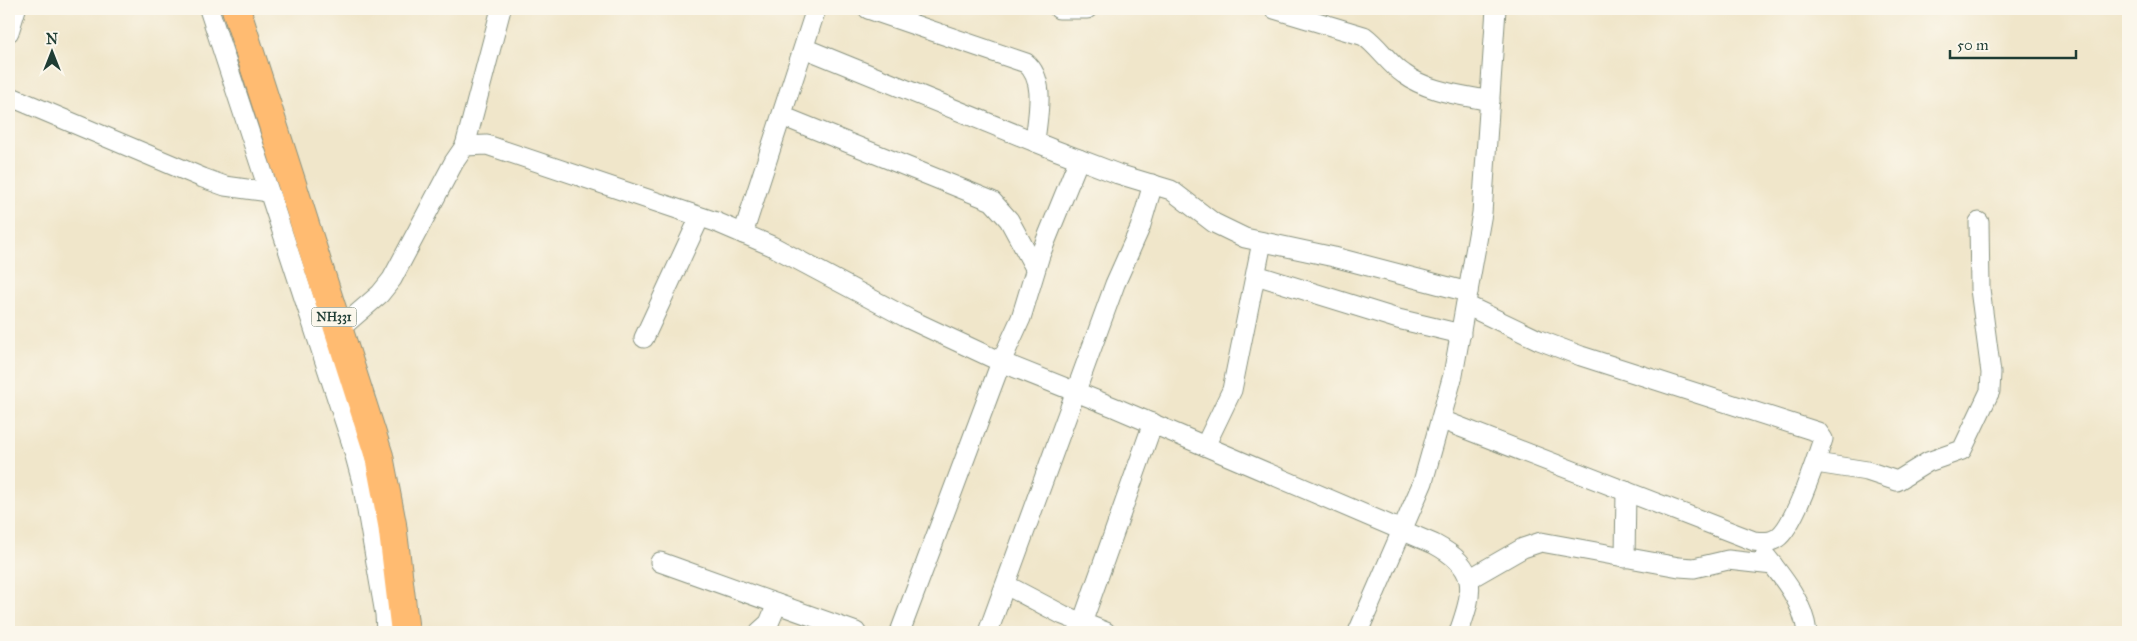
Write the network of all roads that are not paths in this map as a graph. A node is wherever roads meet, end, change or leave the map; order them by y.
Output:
1 (16, 9) edge
2 (209, 9) edge
3 (236, 9) edge
4 (241, 9) edge
5 (501, 9) edge
6 (816, 9) edge
7 (868, 9) edge
8 (1059, 9) edge
9 (1087, 9) edge
10 (1274, 9) edge
11 (1496, 9) edge
12 (1299, 12) edge
13 (9, 32) edge
14 (804, 48) junction
15 (9, 96) edge
16 (1490, 100) junction
17 (782, 116) junction
18 (1036, 142) junction
19 (465, 146) junction
20 (1079, 159) junction
21 (1153, 184) junction
22 (269, 192) junction
23 (700, 216) junction
24 (1979, 222) dead end
25 (743, 234) junction
26 (1262, 242) junction
27 (1036, 268) junction
28 (1256, 275) junction
29 (1467, 298) junction
30 (343, 326) junction
31 (1461, 334) junction
32 (644, 338) dead end
33 (1002, 362) junction
34 (1077, 392) junction
35 (1442, 420) junction
36 (1153, 423) junction
37 (1205, 446) junction
38 (1816, 463) junction
39 (1626, 491) junction
40 (1402, 531) junction
41 (1754, 541) junction
42 (1625, 558) junction
43 (660, 562) dead end
44 (1773, 565) junction
45 (1470, 579) junction
46 (1006, 585) junction
47 (777, 604) junction
48 (1082, 623) junction
49 (386, 632) edge
50 (405, 632) edge
51 (415, 632) edge
52 (759, 632) edge
53 (856, 632) edge
54 (900, 632) edge
55 (988, 632) edge
56 (1106, 632) edge
57 (1358, 632) edge
58 (1459, 632) edge
59 (1807, 632) edge

1 - 13 street
2 - 22 street
3 - 50 highway, NH331
4 - 30 street
5 - 19 street
6 - 14 street
7 - 18 street
8 - 9 street
10 - 12 street
11 - 16 street
12 - 16 street
14 - 17 street
14 - 18 street
15 - 22 street
16 - 29 street
17 - 25 street
17 - 27 street
18 - 20 street
19 - 23 street
19 - 30 street
20 - 21 street
20 - 27 street
21 - 26 street
21 - 34 street
22 - 49 street
23 - 25 street
23 - 32 street
24 - 38 street
25 - 33 street
26 - 28 street
26 - 29 street
27 - 33 street
28 - 31 street
28 - 37 street
29 - 31 street
29 - 38 street
30 - 51 street
31 - 35 street
33 - 34 street
33 - 54 street
34 - 36 street
34 - 46 street
35 - 39 street
35 - 40 street
36 - 37 street
36 - 48 street
37 - 40 street
38 - 41 street
39 - 41 street
39 - 42 street
40 - 45 street
40 - 57 street
41 - 44 street
42 - 44 street
42 - 45 street
43 - 47 street
44 - 59 street
45 - 58 street
46 - 48 street
46 - 55 street
47 - 52 street
47 - 53 street
48 - 56 street

